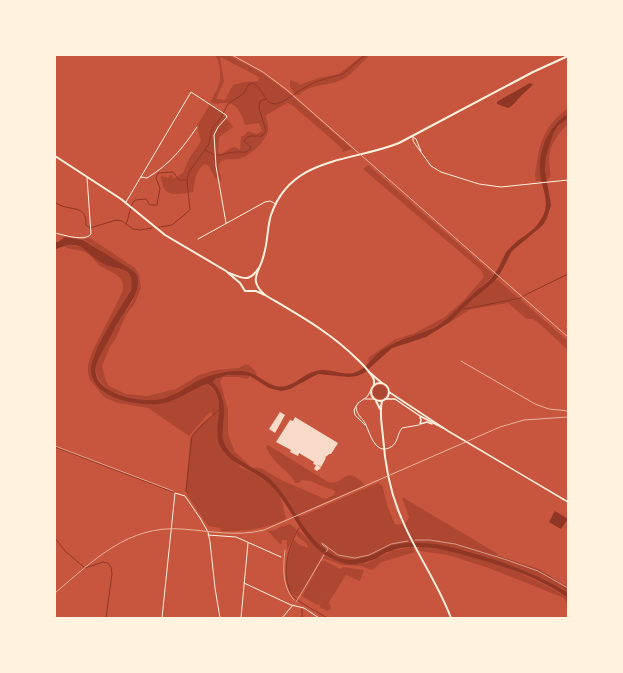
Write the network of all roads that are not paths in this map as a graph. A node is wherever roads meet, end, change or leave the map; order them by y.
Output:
1 (568, 56) edge
2 (197, 127) dead end
3 (417, 135) junction
4 (413, 137) junction
5 (408, 139) junction
6 (416, 139) junction
7 (413, 141) junction
8 (422, 154) junction
9 (55, 156) edge
10 (87, 176) junction
11 (141, 176) junction
12 (568, 180) edge
13 (126, 203) junction
14 (276, 204) junction
15 (226, 223) junction
16 (55, 233) edge
17 (198, 239) dead end
18 (261, 265) junction
19 (226, 271) junction
20 (248, 278) junction
21 (256, 284) junction
22 (242, 286) junction
23 (252, 291) junction
24 (265, 295) junction
25 (368, 371) junction
26 (383, 384) junction
27 (374, 385) junction
28 (371, 390) junction
29 (388, 392) junction
30 (363, 400) junction
31 (374, 400) junction
32 (384, 400) junction
33 (401, 403) junction
34 (381, 412) junction
35 (425, 417) junction
36 (420, 424) junction
37 (443, 428) junction
38 (448, 431) junction
39 (568, 502) edge
40 (208, 535) junction
41 (248, 542) junction
42 (324, 555) road end
43 (281, 557) road end
44 (244, 583) junction
45 (297, 602) road end
46 (293, 605) junction
47 (162, 618) edge
48 (220, 618) edge
49 (241, 618) edge
50 (282, 618) edge
51 (319, 618) edge
52 (451, 618) edge

1 - 3 main road
2 - 11 street
3 - 4 main road
3 - 6 street
4 - 5 main road
4 - 6 street
4 - 7 street
5 - 7 street
5 - 14 main road
6 - 8 street
7 - 8 street
8 - 12 street
9 - 10 main road
10 - 13 main road
10 - 16 street
11 - 13 street
11 - 15 street
13 - 19 main road
14 - 15 street
14 - 18 main road
15 - 17 street
18 - 20 main road
18 - 21 main road
19 - 20 main road
19 - 22 main road
20 - 21 main road
20 - 22 main road
21 - 23 main road
21 - 24 main road
22 - 23 main road
23 - 24 main road
24 - 25 main road
25 - 26 main road
25 - 27 main road
26 - 27 main road
26 - 29 main road
27 - 28 main road
28 - 30 street
28 - 31 main road
29 - 32 main road
29 - 35 street
30 - 31 street
30 - 36 street
31 - 32 main road
31 - 34 main road
32 - 33 street
32 - 34 main road
33 - 35 street
33 - 36 street
34 - 52 main road
35 - 36 street
35 - 37 street
35 - 38 street
36 - 37 street
37 - 38 street
38 - 39 street
40 - 41 street
40 - 47 street
40 - 48 street
41 - 43 street
41 - 44 street
42 - 45 lane
44 - 46 street
44 - 49 street
46 - 50 street
46 - 51 street

